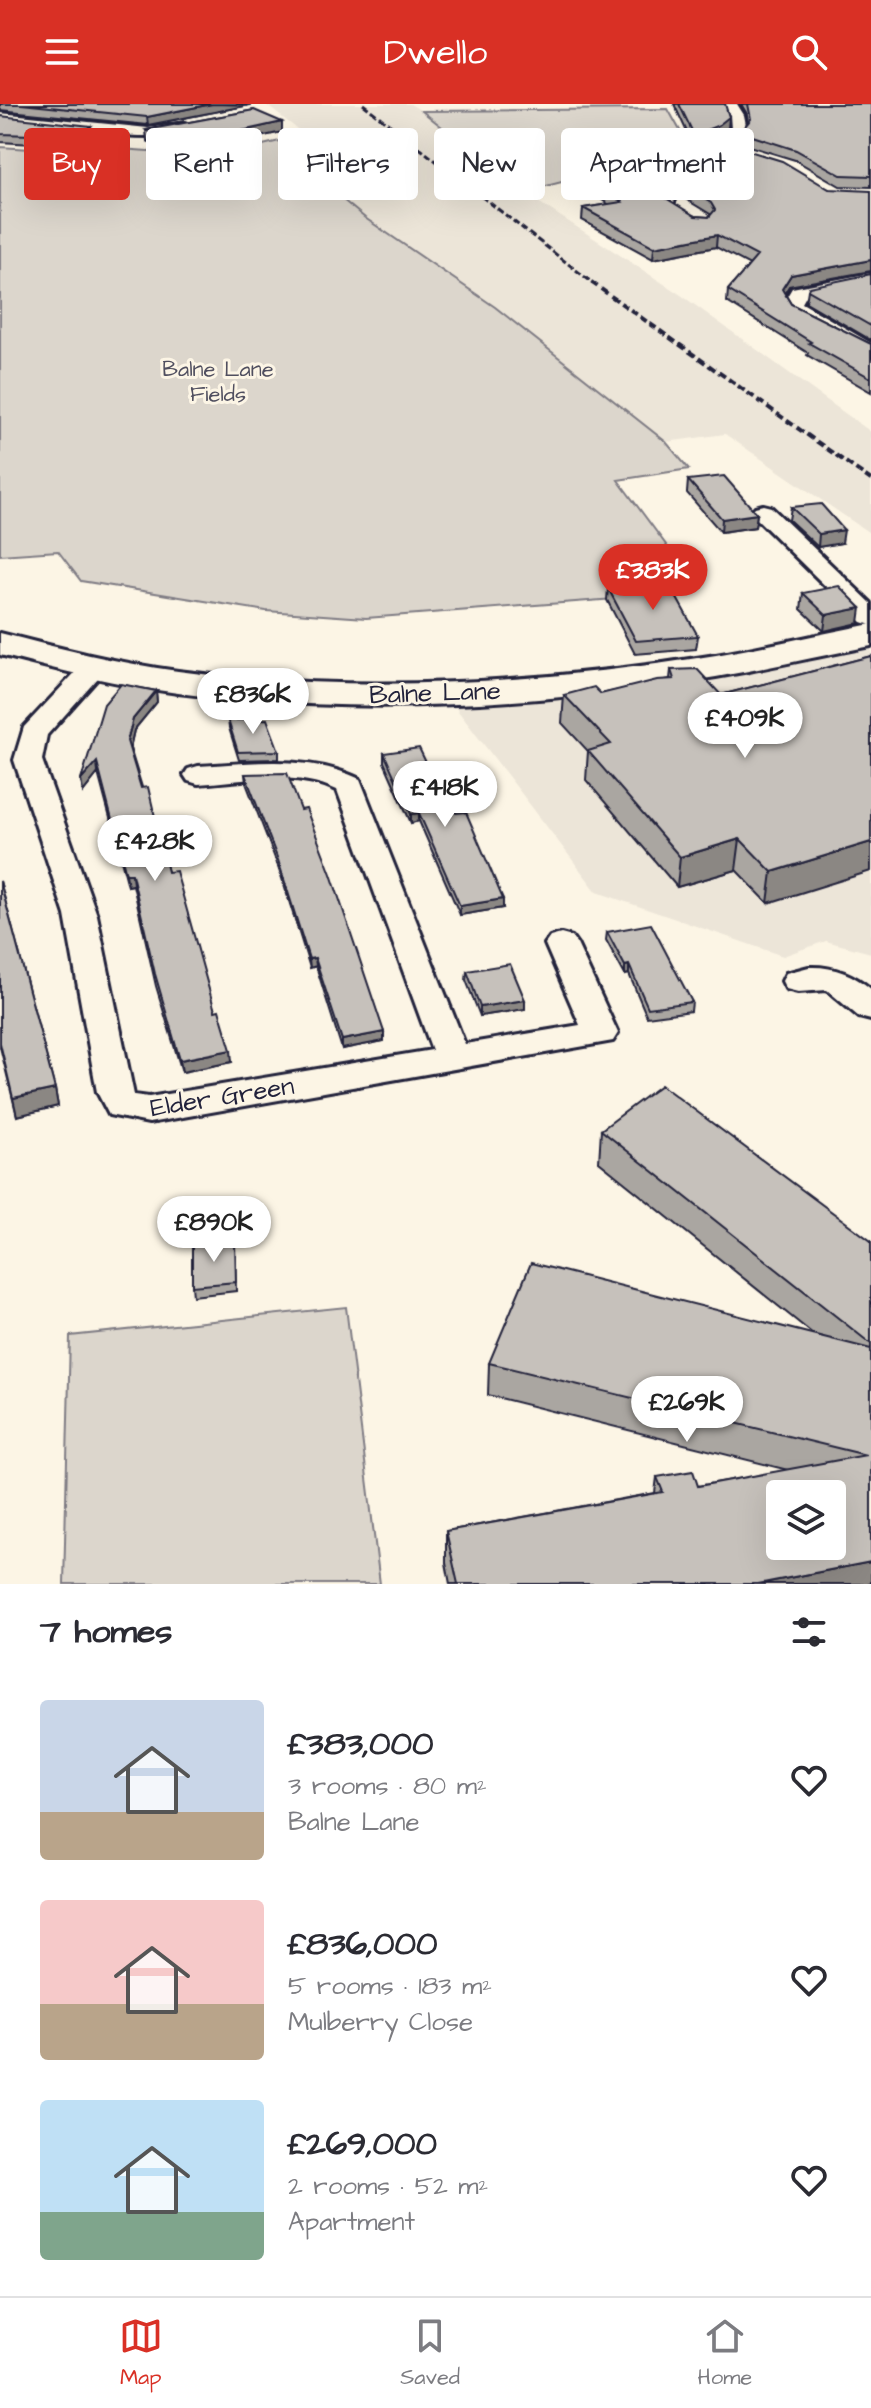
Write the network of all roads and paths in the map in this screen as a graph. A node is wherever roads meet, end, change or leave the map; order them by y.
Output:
1 (31, 104) edge
2 (730, 104) edge
3 (2, 117) edge
4 (206, 124) edge
5 (739, 128) edge
6 (666, 200) edge
7 (678, 207) edge
8 (871, 278) edge
9 (871, 351) edge
10 (763, 512) dead end
11 (871, 617) edge
12 (871, 635) edge
13 (0, 644) edge
14 (93, 669) junction
15 (198, 775) dead end
16 (561, 944) dead end
17 (798, 981) dead end
18 (871, 1009) edge
19 (453, 1059) junction

1 - 3 street
2 - 5 street
3 - 4 street
6 - 7 street
8 - 9 street
10 - 11 street
12 - 14 street, Balne Lane
13 - 14 street, Balne Lane
14 - 19 street, Elder Green
15 - 19 street
16 - 19 street, Elder Green
17 - 18 street

